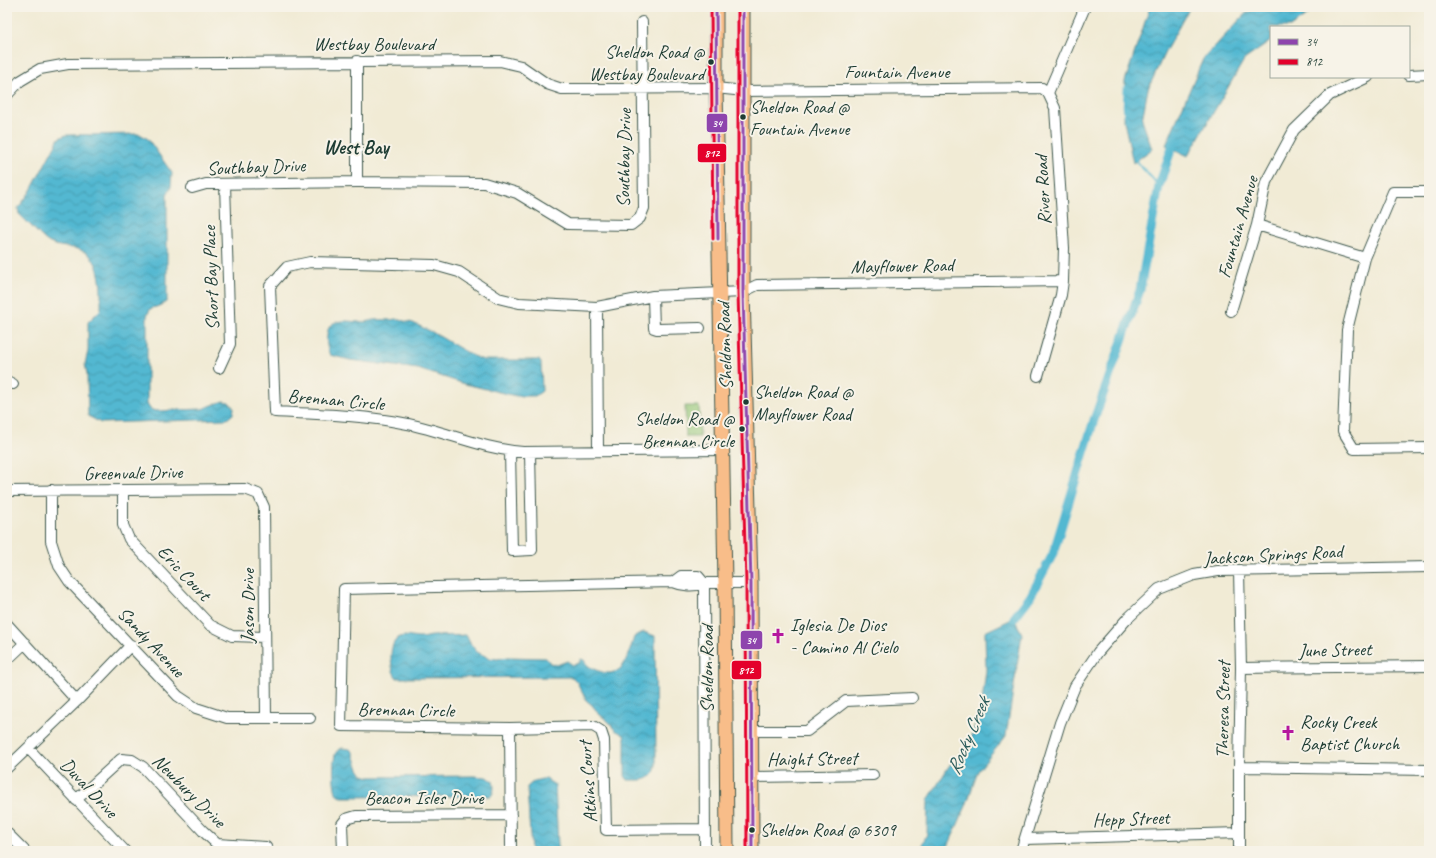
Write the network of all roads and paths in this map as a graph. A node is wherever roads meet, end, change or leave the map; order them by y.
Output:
1 (716, 7) edge
2 (744, 7) edge
3 (1085, 7) edge
4 (642, 22) dead end
5 (357, 61) junction
6 (1429, 74) edge
7 (1410, 75) edge
8 (1366, 78) edge
9 (716, 88) junction
10 (642, 89) junction
11 (744, 91) junction
12 (1048, 93) junction
13 (7, 95) edge
14 (357, 182) junction
15 (225, 184) junction
16 (192, 188) dead end
17 (1429, 192) edge
18 (1257, 225) junction
19 (1365, 258) junction
20 (1063, 281) junction
21 (719, 292) junction
22 (743, 292) junction
23 (652, 296) junction
24 (597, 307) junction
25 (1231, 311) dead end
26 (700, 328) dead end
27 (219, 368) dead end
28 (1038, 376) dead end
29 (1429, 448) edge
30 (722, 450) junction
31 (510, 451) junction
32 (598, 451) junction
33 (530, 452) junction
34 (51, 490) junction
35 (123, 490) junction
36 (7, 491) edge
37 (258, 494) joint
38 (1429, 567) edge
39 (1239, 570) junction
40 (704, 583) junction
41 (725, 583) junction
42 (751, 583) junction
43 (7, 624) edge
44 (265, 637) junction
45 (25, 643) junction
46 (132, 645) junction
47 (7, 660) edge
48 (1429, 666) edge
49 (1241, 668) junction
50 (912, 698) dead end
51 (77, 701) junction
52 (266, 718) junction
53 (310, 718) dead end
54 (510, 728) junction
55 (752, 731) junction
56 (601, 732) joint
57 (28, 748) junction
58 (1239, 767) junction
59 (7, 768) edge
60 (1429, 770) edge
61 (873, 775) dead end
62 (752, 778) junction
63 (76, 800) junction
64 (511, 815) junction
65 (705, 828) junction
66 (7, 833) edge
67 (1239, 833) junction
68 (1025, 839) junction
69 (25, 851) edge
70 (125, 851) edge
71 (268, 851) edge
72 (343, 851) edge
73 (511, 851) edge
74 (705, 851) edge
75 (727, 851) edge
76 (752, 851) edge
77 (1020, 851) edge
78 (1239, 851) edge

1 - 9 main road, Sheldon Road
2 - 11 main road, Sheldon Road
3 - 12 street
4 - 10 street, Southbay Drive
5 - 10 street, Westbay Boulevard
5 - 13 street, Westbay Boulevard
5 - 14 street
6 - 7 street
8 - 18 street, Fountain Avenue
9 - 10 street, Westbay Boulevard
9 - 11 street, Westbay Boulevard
9 - 21 main road, Sheldon Road
10 - 14 street, Southbay Drive
11 - 12 street, Fountain Avenue
11 - 22 main road, Sheldon Road
12 - 20 street, River Road
14 - 15 street, Southbay Drive
15 - 16 street, Southbay Drive
15 - 27 street, Short Bay Place
17 - 19 street
18 - 19 street
18 - 25 street, Fountain Avenue
19 - 29 street
20 - 22 street, Mayflower Road
20 - 28 street, River Road
21 - 22 street, Brennan Circle
21 - 23 street, Brennan Circle
21 - 30 main road, Sheldon Road
22 - 42 main road, Sheldon Road
23 - 24 street, Brennan Circle
23 - 26 street
24 - 31 street, Brennan Circle
24 - 32 street
30 - 32 street, Brennan Circle
30 - 41 main road, Sheldon Road
31 - 33 street, Brennan Circle
31 - 33 street
32 - 33 street, Brennan Circle
34 - 35 street, Greenvale Drive
34 - 36 street, Greenvale Drive
34 - 46 street, Sandy Avenue
35 - 37 street, Greenvale Drive
35 - 44 street, Eric Court
37 - 44 street, Jason Drive
38 - 39 street, Jackson Springs Road
39 - 49 street, Theresa Street
39 - 68 street, Jackson Springs Road
40 - 41 street, Brennan Circle
40 - 54 street, Brennan Circle
40 - 65 street
41 - 42 street, Brennan Circle
41 - 75 main road, Sheldon Road
42 - 55 main road, Sheldon Road
43 - 45 street
44 - 52 street, Jason Drive
45 - 47 street
45 - 51 street
46 - 51 street
46 - 52 street, Sandy Avenue
48 - 49 street, June Street
49 - 58 street, Theresa Street
50 - 55 street
51 - 57 street
52 - 53 street, Sandy Avenue
54 - 56 street, Brennan Circle
54 - 64 street
55 - 62 main road, Sheldon Road
56 - 65 street, Atkins Court
57 - 59 street
57 - 63 street, Duval Drive
58 - 60 street
58 - 67 street, Theresa Street
61 - 62 street, Haight Street
62 - 76 main road, Sheldon Road
63 - 70 street, Duval Drive
63 - 71 street, Newbury Drive
64 - 72 street, Beacon Isles Drive
64 - 73 street
65 - 74 street
66 - 69 street
67 - 68 street, Hepp Street
67 - 78 street, Theresa Street
68 - 77 street, Jackson Springs Road

